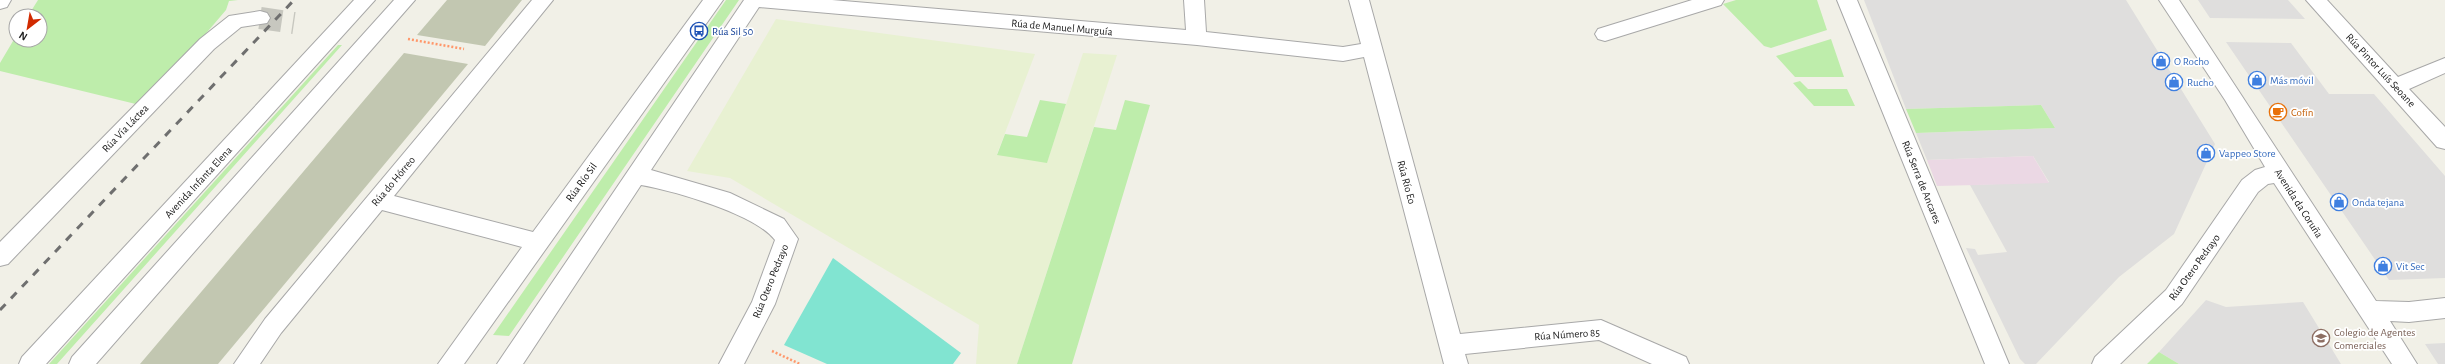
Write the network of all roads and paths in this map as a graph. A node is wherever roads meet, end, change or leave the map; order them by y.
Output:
1 (365, 0) edge
2 (405, 0) edge
3 (543, 0) edge
4 (713, 0) edge
5 (754, 0) edge
6 (1194, 0) edge
7 (1359, 0) edge
8 (1714, 0) edge
9 (1847, 0) edge
10 (2169, 0) edge
11 (2316, 0) edge
12 (260, 18) tunnel mouth
13 (1605, 34) dead end
14 (404, 38) dead end
15 (1197, 38) junction
16 (1371, 49) junction
17 (498, 54) junction
18 (2445, 65) edge
19 (2396, 86) junction
20 (2445, 141) edge
21 (2280, 174) junction
22 (637, 176) junction
23 (378, 200) junction
24 (538, 242) junction
25 (0, 257) edge
26 (2445, 308) edge
27 (2369, 310) junction
28 (1454, 354) edge
29 (31, 364) edge
30 (81, 364) edge
31 (246, 364) edge
32 (450, 364) edge
33 (509, 364) edge
34 (731, 364) edge
35 (1676, 364) edge
36 (1997, 364) edge
37 (2104, 364) edge
38 (2405, 364) edge

1 - 29 street, Avenida Infanta Elena
2 - 30 street
3 - 17 street, Rúa do Hórreo
4 - 24 street, Rúa Río Sil
5 - 15 street, Rúa de Manuel Murguía
5 - 22 street
6 - 15 street
7 - 16 street, Rúa Río Eo
8 - 13 street
9 - 36 street, Rúa Serra de Ancares
10 - 21 street, Avenida da Coruña
11 - 19 street, Rúa Pintor Luís Seoane
12 - 25 street, Rúa Vía Láctea
14 - 17 path
15 - 16 street, Rúa de Manuel Murguía
16 - 28 street, Rúa Río Eo
17 - 23 street, Rúa do Hórreo
18 - 19 street
19 - 20 street, Rúa Pintor Luís Seoane
21 - 27 street, Avenida da Coruña
21 - 37 street, Rúa Otero Pedrayo
22 - 33 street
22 - 34 street, Rúa Otero Pedrayo
23 - 24 street
23 - 31 street, Rúa do Hórreo
24 - 32 street, Rúa Río Sil
26 - 27 street
27 - 38 street, Avenida da Coruña
28 - 35 street, Rúa Número 85

